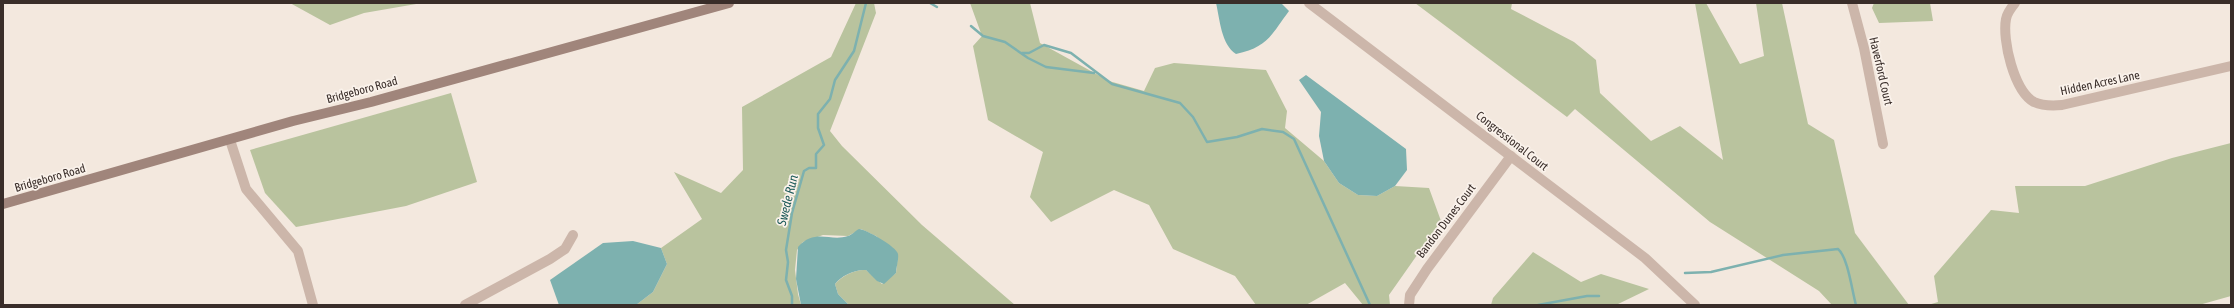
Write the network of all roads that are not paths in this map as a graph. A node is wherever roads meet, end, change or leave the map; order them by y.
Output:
1 (729, 3) edge
2 (1309, 3) edge
3 (1852, 3) edge
4 (2015, 3) edge
5 (2231, 66) edge
6 (230, 140) junction
7 (1883, 144) dead end
8 (1511, 156) junction
9 (3, 204) edge
10 (573, 236) dead end
11 (313, 305) edge
12 (465, 305) edge
13 (1409, 305) edge
14 (1695, 305) edge

1 - 6 main road, Bridgeboro Road
2 - 8 street, Congressional Court
3 - 7 street, Haverford Court
4 - 5 street, Hidden Acres Lane
6 - 9 main road, Bridgeboro Road
6 - 11 street
8 - 13 street, Bandon Dunes Court
8 - 14 street, Congressional Court
10 - 12 street

